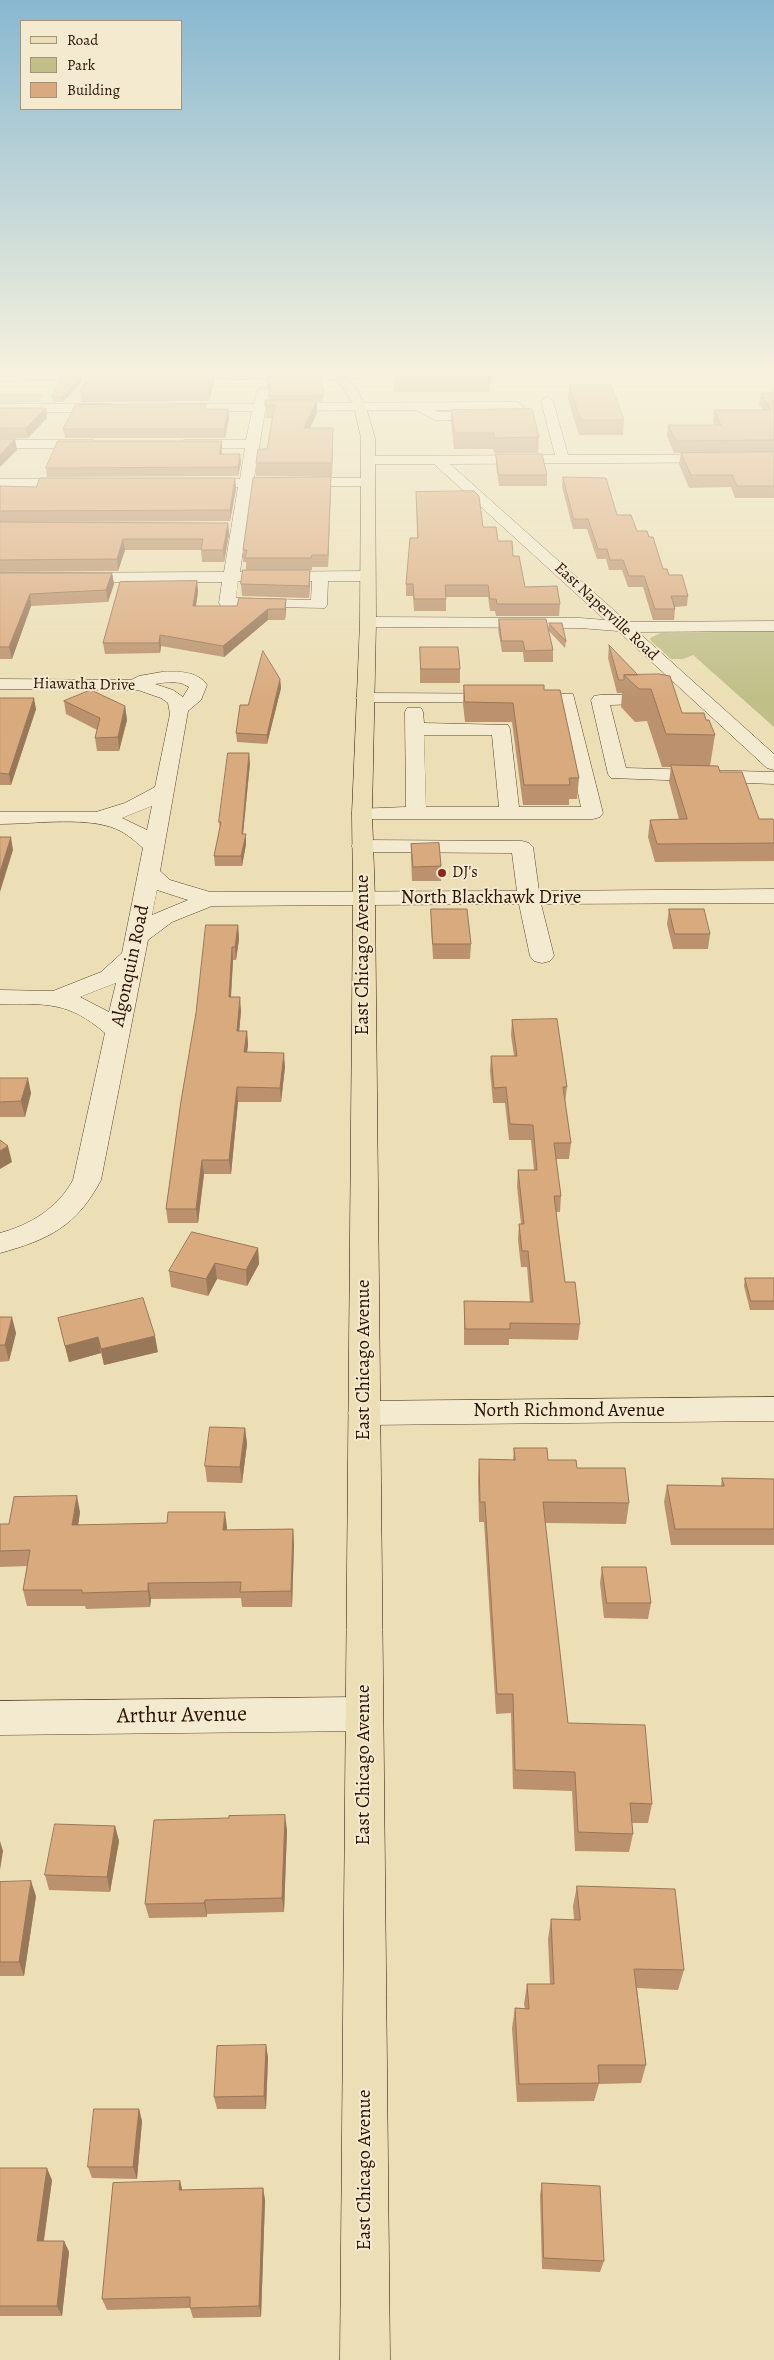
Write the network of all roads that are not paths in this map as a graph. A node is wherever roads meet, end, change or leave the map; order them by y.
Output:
1 (246, 478) edge
2 (368, 478) edge
3 (458, 478) edge
4 (368, 482) junction
5 (88, 483) edge
6 (186, 483) edge
7 (245, 483) junction
8 (0, 484) edge
9 (320, 576) junction
10 (367, 576) junction
11 (230, 577) junction
12 (0, 578) edge
13 (368, 622) junction
14 (774, 626) edge
15 (626, 628) junction
16 (0, 684) edge
17 (124, 684) junction
18 (365, 698) junction
19 (414, 698) junction
20 (701, 698) junction
21 (173, 701) junction
22 (415, 729) junction
23 (774, 764) edge
24 (774, 778) edge
25 (164, 790) junction
26 (362, 814) junction
27 (416, 814) junction
28 (510, 814) junction
29 (0, 818) edge
30 (97, 818) junction
31 (362, 846) junction
32 (154, 847) junction
33 (149, 872) junction
34 (774, 896) edge
35 (528, 898) junction
36 (209, 899) junction
37 (364, 900) junction
38 (135, 946) junction
39 (542, 956) dead end
40 (0, 997) edge
41 (58, 997) junction
42 (117, 1031) junction
43 (0, 1243) edge
44 (774, 1410) edge
45 (364, 1413) junction
46 (364, 1714) junction
47 (0, 1718) edge
48 (365, 2360) edge

1 - 7 street
2 - 4 main road, East Chicago Avenue
3 - 15 street, East Naperville Road
4 - 7 street
4 - 10 main road, East Chicago Avenue
5 - 8 street
6 - 7 street
7 - 11 street
9 - 10 street
9 - 11 street
9 - 11 street
10 - 13 main road, East Chicago Avenue
11 - 12 street
13 - 15 street
13 - 18 main road, East Chicago Avenue
14 - 15 street
15 - 20 street, East Naperville Road
16 - 17 street, Hiawatha Drive
17 - 21 street, Hiawatha Drive
17 - 21 street
18 - 19 street
18 - 26 main road, East Chicago Avenue
19 - 22 street
19 - 28 street
20 - 23 street, East Naperville Road
20 - 24 street
21 - 25 street, Algonquin Road
22 - 27 street
22 - 28 street
25 - 30 street
25 - 32 street, Algonquin Road
26 - 27 street
26 - 31 main road, East Chicago Avenue
27 - 28 street
29 - 30 street
30 - 32 street
31 - 35 street
31 - 37 main road, East Chicago Avenue
32 - 33 street, Algonquin Road
33 - 36 street, North Blackhawk Drive
33 - 38 street, Algonquin Road
34 - 35 street, North Blackhawk Drive
35 - 37 street, North Blackhawk Drive
35 - 39 street
36 - 37 street, North Blackhawk Drive
36 - 38 street, North Blackhawk Drive
37 - 45 main road, East Chicago Avenue
38 - 41 street, North Blackhawk Drive
38 - 42 street, Algonquin Road
40 - 41 street
41 - 42 street
42 - 43 street, Algonquin Road
44 - 45 street, North Richmond Avenue
45 - 46 main road, East Chicago Avenue
46 - 47 street, Arthur Avenue
46 - 48 main road, East Chicago Avenue

